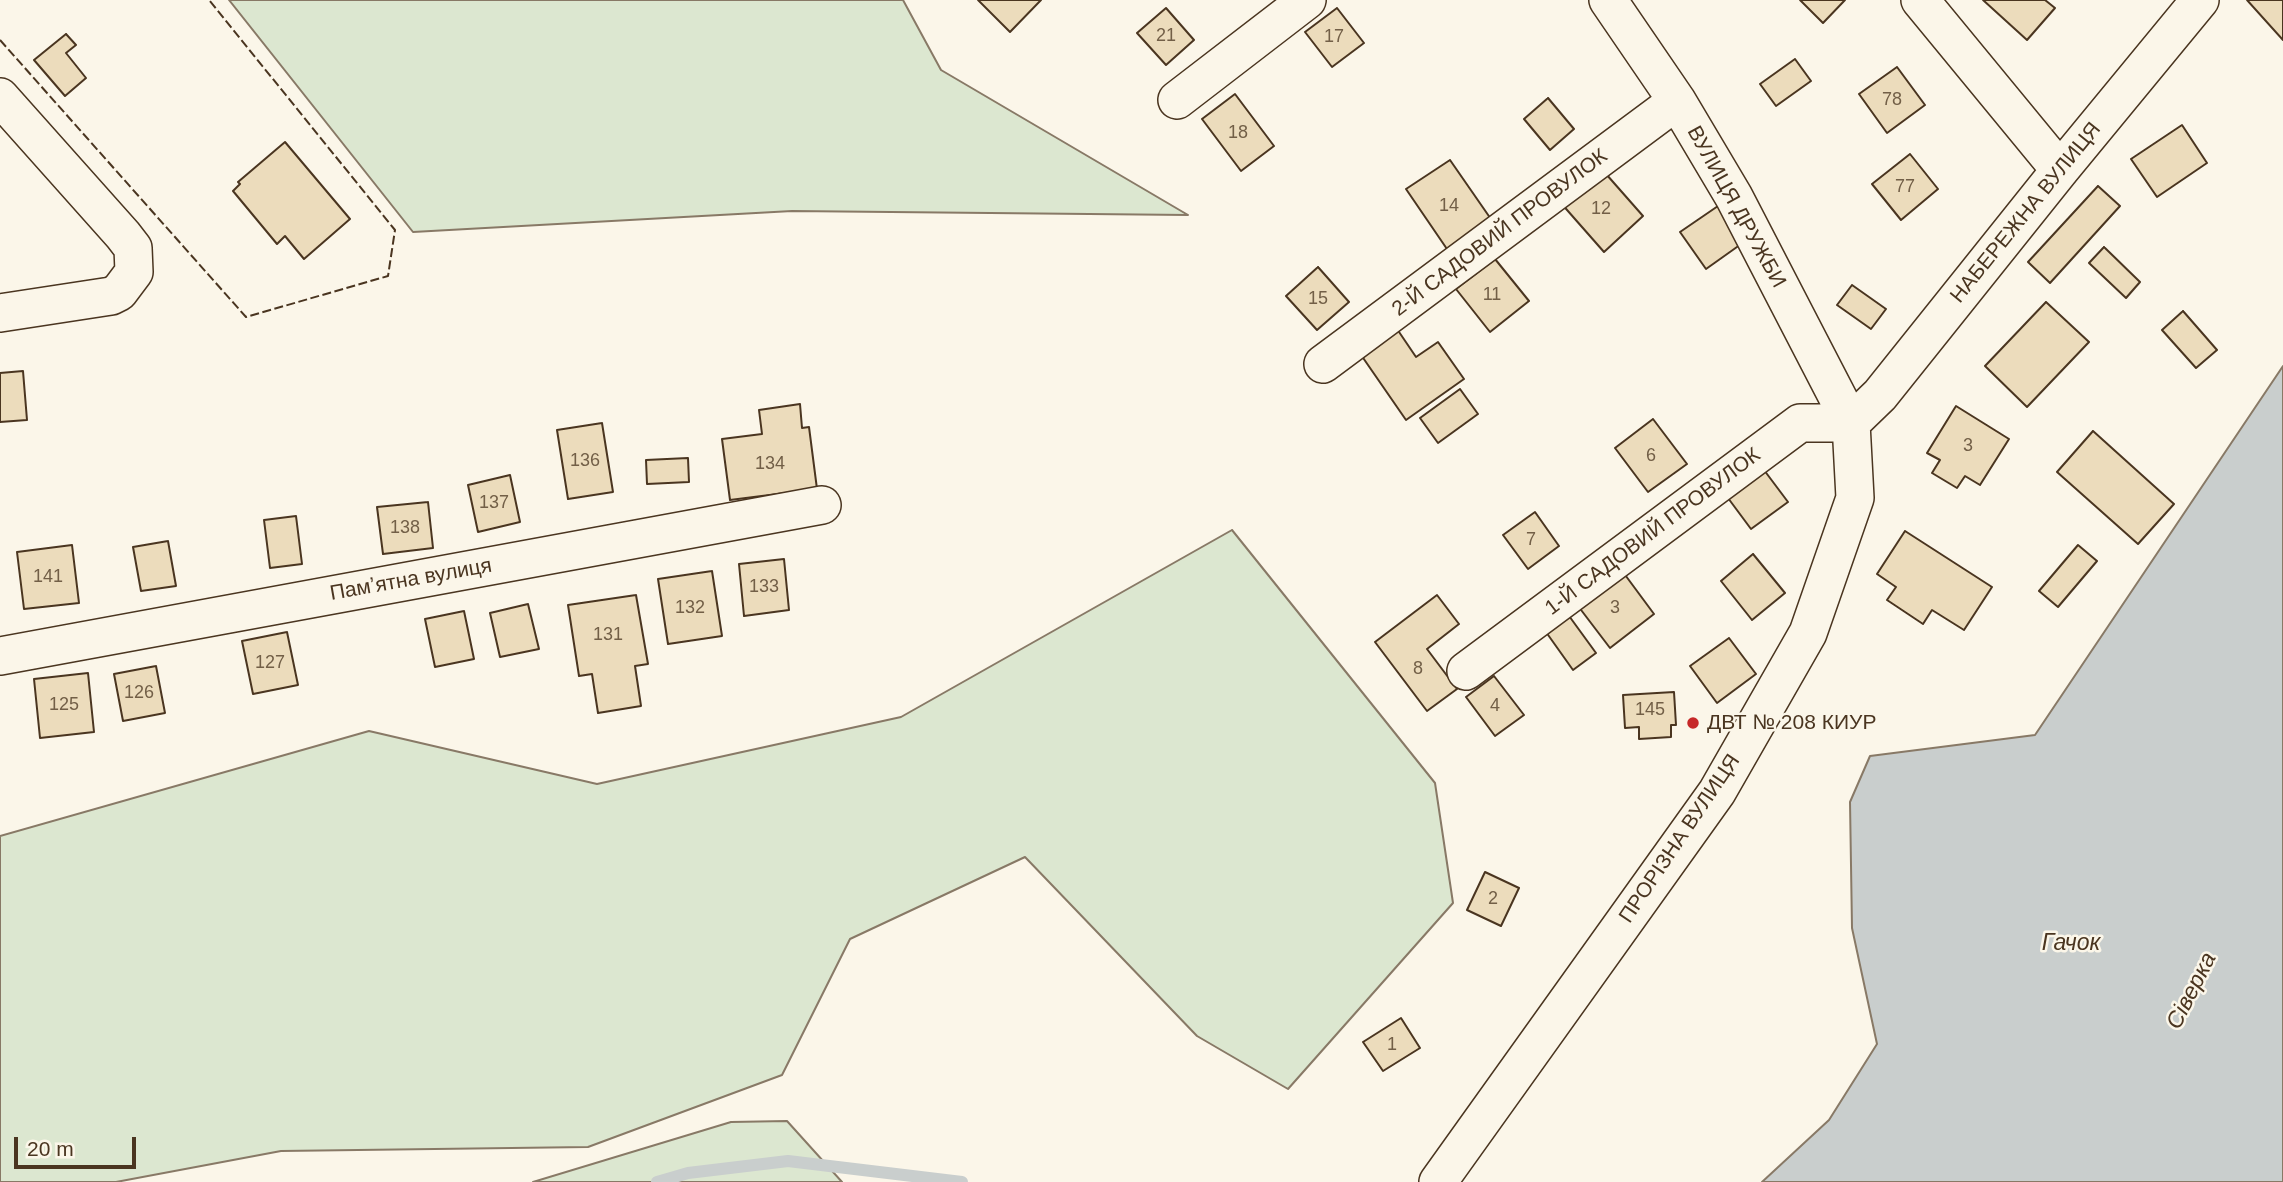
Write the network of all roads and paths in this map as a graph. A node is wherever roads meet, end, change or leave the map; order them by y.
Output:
1 (1307, 0) edge
2 (1608, 0) edge
3 (1920, 0) edge
4 (2200, 0) edge
5 (0, 97) edge
6 (1177, 100) dead end
7 (1677, 102) junction
8 (2060, 170) junction
9 (0, 313) edge
10 (1323, 364) dead end
11 (1851, 423) junction
12 (822, 505) dead end
13 (0, 656) edge
14 (1466, 671) dead end
15 (1438, 1182) edge

1 - 6 street
2 - 7 street, ВУЛИЦЯ ДРУЖБИ
3 - 8 street
4 - 8 street, НАБЕРЕЖНА ВУЛИЦЯ
5 - 9 street
7 - 10 street, 2-Й САДОВИЙ ПРОВУЛОК
7 - 11 street, ВУЛИЦЯ ДРУЖБИ
8 - 11 street, НАБЕРЕЖНА ВУЛИЦЯ
11 - 14 street, 1-Й САДОВИЙ ПРОВУЛОК
11 - 15 street, ПРОРІЗНА ВУЛИЦЯ
12 - 13 street, Памʼятна вулиця

